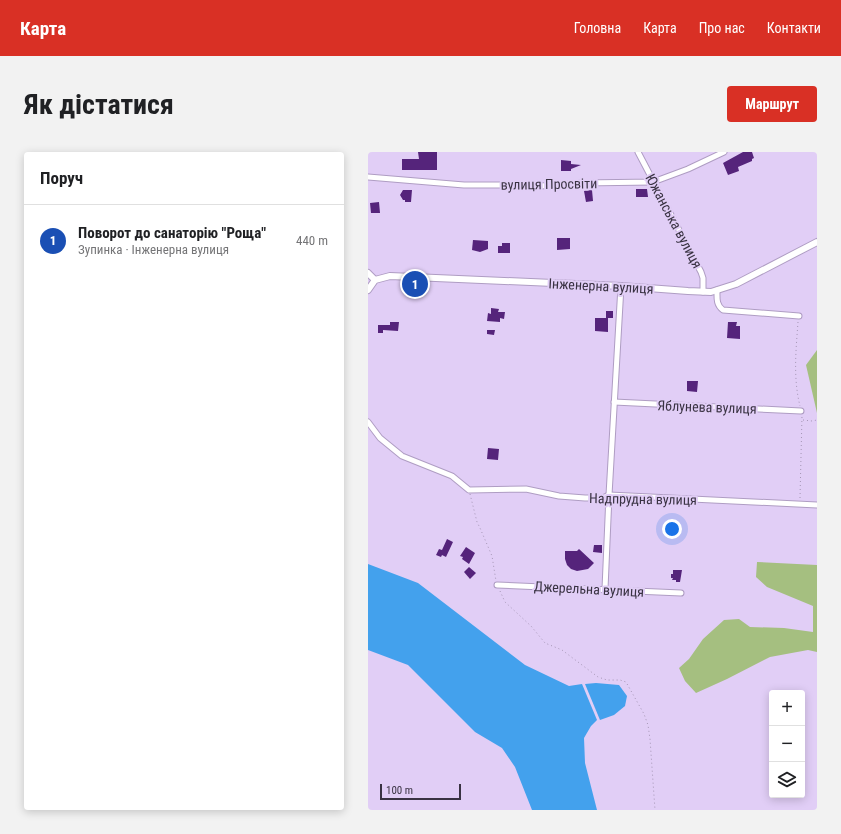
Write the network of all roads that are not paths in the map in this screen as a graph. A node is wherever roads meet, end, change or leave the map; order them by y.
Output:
1 (638, 152) edge
2 (724, 152) edge
3 (368, 177) edge
4 (653, 182) junction
5 (817, 242) edge
6 (368, 273) edge
7 (375, 280) junction
8 (621, 286) junction
9 (368, 290) edge
10 (717, 290) junction
11 (703, 292) junction
12 (799, 316) dead end
13 (614, 402) junction
14 (801, 411) dead end
15 (368, 422) edge
16 (609, 495) junction
17 (817, 506) edge
18 (497, 585) road end
19 (605, 589) junction
20 (681, 593) dead end

1 - 4 street, Южанська вулиця
2 - 4 street, вулиця Просвіти
3 - 4 street, вулиця Просвіти
4 - 11 street, Южанська вулиця
5 - 10 street, Інженерна вулиця
6 - 7 street
7 - 8 street, Інженерна вулиця
7 - 9 street
8 - 11 street, Інженерна вулиця
8 - 13 street
10 - 11 street, Інженерна вулиця
10 - 12 street
13 - 14 street, Яблунева вулиця
13 - 16 street
15 - 16 street, Надпрудна вулиця
16 - 17 street, Надпрудна вулиця
16 - 19 street
18 - 19 street, Джерельна вулиця
19 - 20 street, Джерельна вулиця

